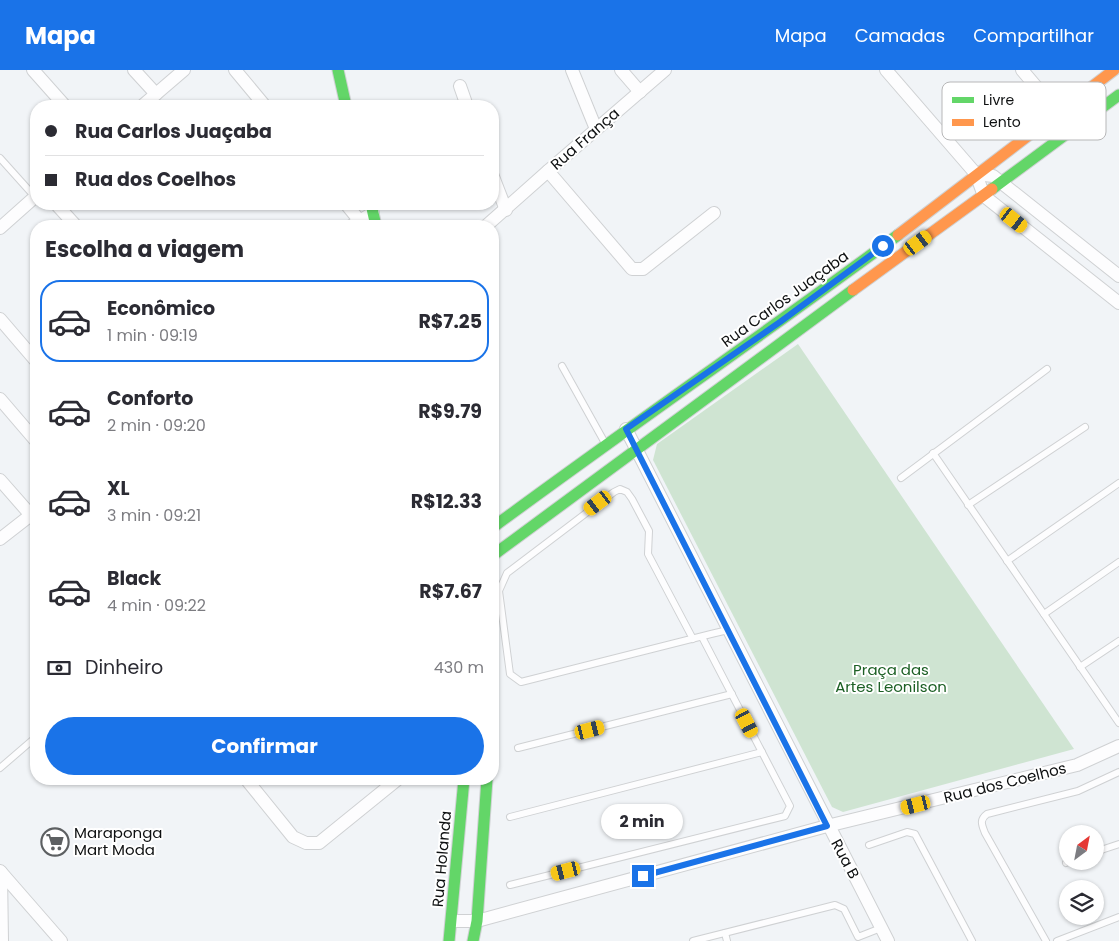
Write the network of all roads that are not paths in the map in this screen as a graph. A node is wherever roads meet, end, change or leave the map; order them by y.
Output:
1 (33, 70) edge
2 (134, 70) edge
3 (184, 70) edge
4 (235, 70) edge
5 (338, 70) edge
6 (572, 70) edge
7 (621, 70) edge
8 (666, 70) edge
9 (886, 70) edge
10 (1022, 70) edge
11 (1114, 70) edge
12 (1032, 82) edge
13 (1098, 82) edge
14 (460, 86) dead end
15 (640, 92) junction
16 (156, 94) junction
17 (1119, 95) edge
18 (60, 100) edge
19 (149, 100) edge
20 (260, 100) edge
21 (345, 100) edge
22 (466, 100) edge
23 (1106, 105) edge
24 (596, 129) junction
25 (942, 135) edge
26 (947, 140) edge
27 (1021, 140) edge
28 (1058, 140) edge
29 (0, 158) edge
30 (548, 170) junction
31 (976, 174) junction
32 (1002, 182) junction
33 (30, 190) edge
34 (499, 192) edge
35 (984, 196) junction
36 (30, 202) edge
37 (61, 210) edge
38 (370, 210) edge
39 (506, 210) junction
40 (714, 213) dead end
41 (71, 220) edge
42 (358, 220) edge
43 (494, 220) edge
44 (0, 228) edge
45 (1119, 276) edge
46 (1119, 303) edge
47 (0, 319) edge
48 (30, 354) edge
49 (562, 366) dead end
50 (1047, 369) dead end
51 (0, 399) edge
52 (1085, 427) dead end
53 (626, 429) junction
54 (30, 434) edge
55 (606, 444) junction
56 (635, 448) junction
57 (933, 453) junction
58 (901, 478) dead end
59 (0, 480) edge
60 (1119, 483) edge
61 (968, 505) junction
62 (30, 511) edge
63 (30, 518) edge
64 (499, 523) edge
65 (0, 538) edge
66 (499, 551) edge
67 (1007, 561) junction
68 (1119, 562) edge
69 (1044, 614) junction
70 (728, 630) junction
71 (702, 637) junction
72 (693, 639) junction
73 (1119, 641) edge
74 (1080, 667) junction
75 (732, 694) junction
76 (1119, 724) edge
77 (30, 742) edge
78 (1119, 746) edge
79 (518, 748) dead end
80 (762, 752) junction
81 (0, 768) edge
82 (1119, 772) edge
83 (251, 785) edge
84 (391, 785) edge
85 (463, 785) edge
86 (487, 785) edge
87 (510, 816) dead end
88 (827, 826) junction
89 (869, 844) dead end
90 (1119, 844) edge
91 (1104, 849) edge
92 (0, 872) edge
93 (510, 885) dead end
94 (1119, 917) edge
95 (452, 921) junction
96 (477, 921) junction
97 (881, 928) junction
98 (725, 933) junction
99 (2, 941) edge
100 (61, 941) edge
101 (449, 941) edge
102 (473, 941) edge
103 (694, 941) edge
104 (727, 941) edge
105 (888, 941) edge
106 (972, 941) edge
107 (1046, 941) edge
108 (1057, 941) edge

1 - 18 street
2 - 16 street
3 - 16 street
4 - 20 street
5 - 21 street
6 - 24 street
7 - 15 street
8 - 15 street, Rua França
9 - 25 street
10 - 12 street
11 - 13 street, Rua Carlos Juaçaba
14 - 22 street
15 - 24 street, Rua França
16 - 19 street
17 - 23 street
24 - 30 street, Rua França
26 - 31 street
27 - 31 street, Rua Carlos Juaçaba
28 - 32 street
29 - 33 lane
30 - 39 street, Rua França
30 - 40 street
31 - 32 street
31 - 35 street
31 - 53 street, Rua Carlos Juaçaba
32 - 35 street
32 - 45 street
34 - 39 street
35 - 46 street
35 - 56 street
36 - 44 street
37 - 41 street
38 - 42 street
39 - 43 street, Rua França
47 - 48 street
49 - 55 lane
50 - 57 lane
51 - 54 street
52 - 61 lane
53 - 55 street, Rua Carlos Juaçaba
53 - 56 street, Rua B
55 - 64 street, Rua Carlos Juaçaba
56 - 66 street
56 - 70 street, Rua B
57 - 58 lane
57 - 61 lane
59 - 62 street
60 - 67 lane
61 - 67 lane
63 - 65 street
67 - 69 lane
68 - 69 lane
69 - 74 lane
70 - 71 lane
70 - 88 street, Rua B
71 - 72 lane
71 - 75 lane
72 - 72 lane
73 - 74 lane
74 - 76 lane
75 - 79 lane
75 - 80 lane
77 - 81 lane
78 - 88 street, Rua dos Coelhos
80 - 87 lane
80 - 93 lane
82 - 107 lane
83 - 84 street
85 - 95 street, Rua Holanda
86 - 96 street
88 - 96 street, Rua dos Coelhos
88 - 97 street, Rua B
89 - 106 lane
90 - 91 lane
92 - 99 street
92 - 100 street
94 - 108 lane
95 - 96 street, Rua dos Coelhos
95 - 101 street, Rua Holanda
96 - 102 street
97 - 98 lane
97 - 105 street, Rua B
98 - 103 lane
98 - 104 lane

